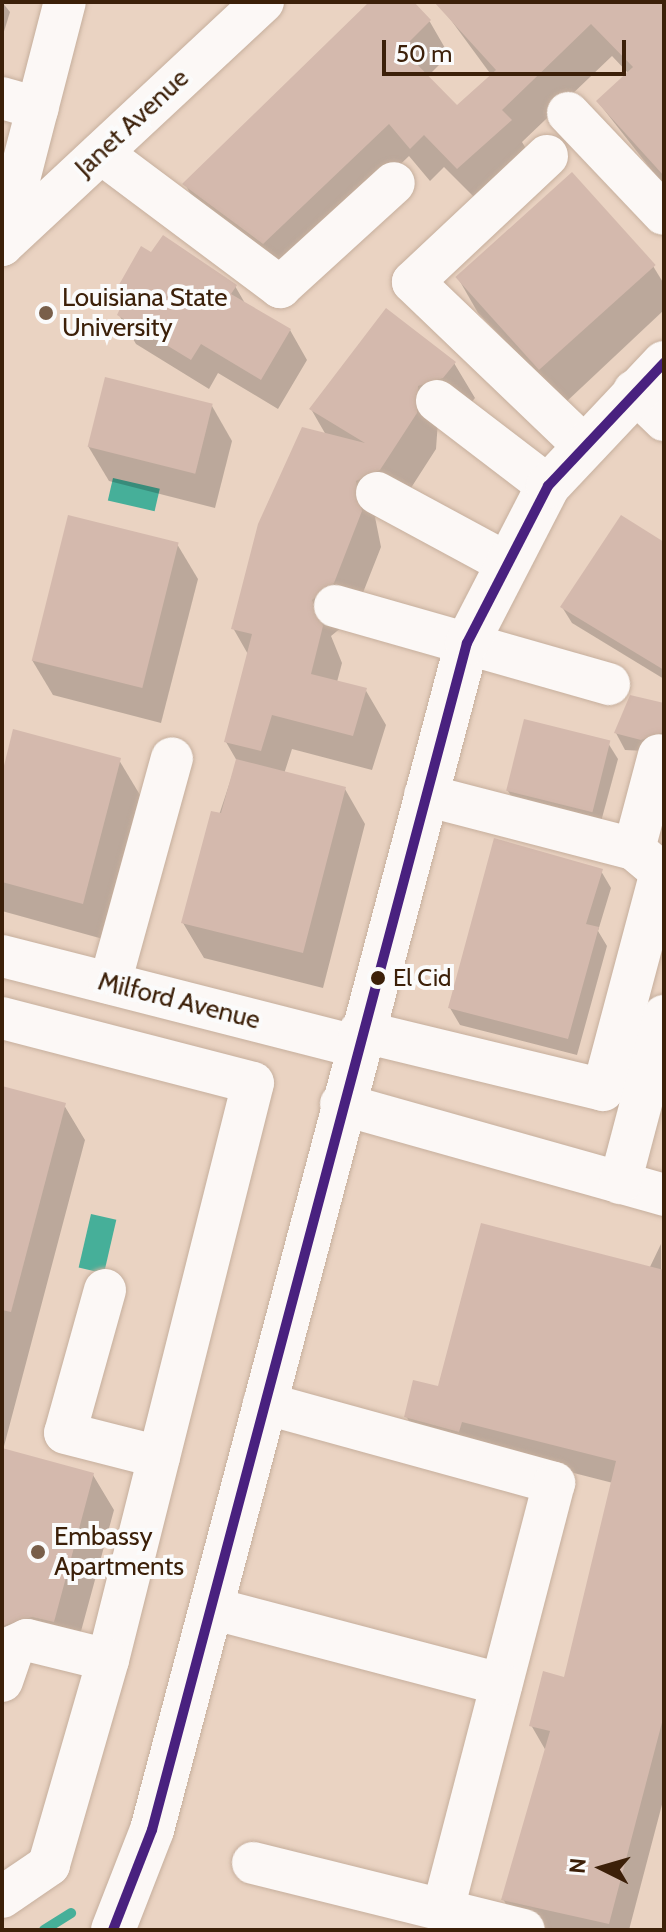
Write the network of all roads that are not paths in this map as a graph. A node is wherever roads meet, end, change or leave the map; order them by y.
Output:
1 (65, 2) edge
2 (263, 2) edge
3 (20, 103) edge
4 (568, 113) dead end
5 (101, 153) junction
6 (547, 156) dead end
7 (394, 183) dead end
8 (664, 214) edge
9 (2, 245) edge
10 (654, 391) edge
11 (437, 401) dead end
12 (582, 444) junction
13 (548, 486) junction
14 (377, 493) dead end
15 (503, 561) junction
16 (335, 606) dead end
17 (467, 643) junction
18 (609, 684) dead end
19 (659, 755) dead end
20 (172, 758) dead end
21 (425, 795) junction
22 (634, 849) junction
23 (2, 956) edge
24 (110, 983) junction
25 (664, 1016) edge
26 (2, 1018) edge
27 (270, 1024) junction
28 (358, 1038) junction
29 (253, 1083) junction
30 (341, 1104) junction
31 (620, 1183) junction
32 (664, 1195) edge
33 (105, 1290) dead end
34 (264, 1403) junction
35 (159, 1457) junction
36 (211, 1608) junction
37 (108, 1660) junction
38 (2, 1681) edge
39 (501, 1684) junction
40 (253, 1863) dead end
41 (2, 1897) edge
42 (443, 1909) junction
43 (113, 1930) edge
44 (524, 1930) edge

1 - 3 street
2 - 5 street, Janet Avenue
3 - 9 street
4 - 8 street
5 - 7 street
5 - 9 street, Janet Avenue
6 - 12 street
10 - 12 main road
11 - 13 street
12 - 13 main road
13 - 15 main road
14 - 15 street
15 - 17 main road
16 - 17 street
17 - 18 street
17 - 21 main road
19 - 22 street
20 - 24 street
21 - 22 street
21 - 28 main road
22 - 28 street, Milford Avenue
23 - 24 street, Milford Avenue
24 - 27 street, Milford Avenue
25 - 31 street
26 - 29 street
27 - 28 street, Milford Avenue
27 - 29 street
28 - 30 main road
29 - 35 street
30 - 31 street
30 - 34 main road
31 - 32 street
33 - 35 street
34 - 36 main road
34 - 39 street
35 - 37 street
36 - 39 street
36 - 43 main road
37 - 38 street
37 - 41 street
39 - 42 street
40 - 42 street
42 - 44 street

